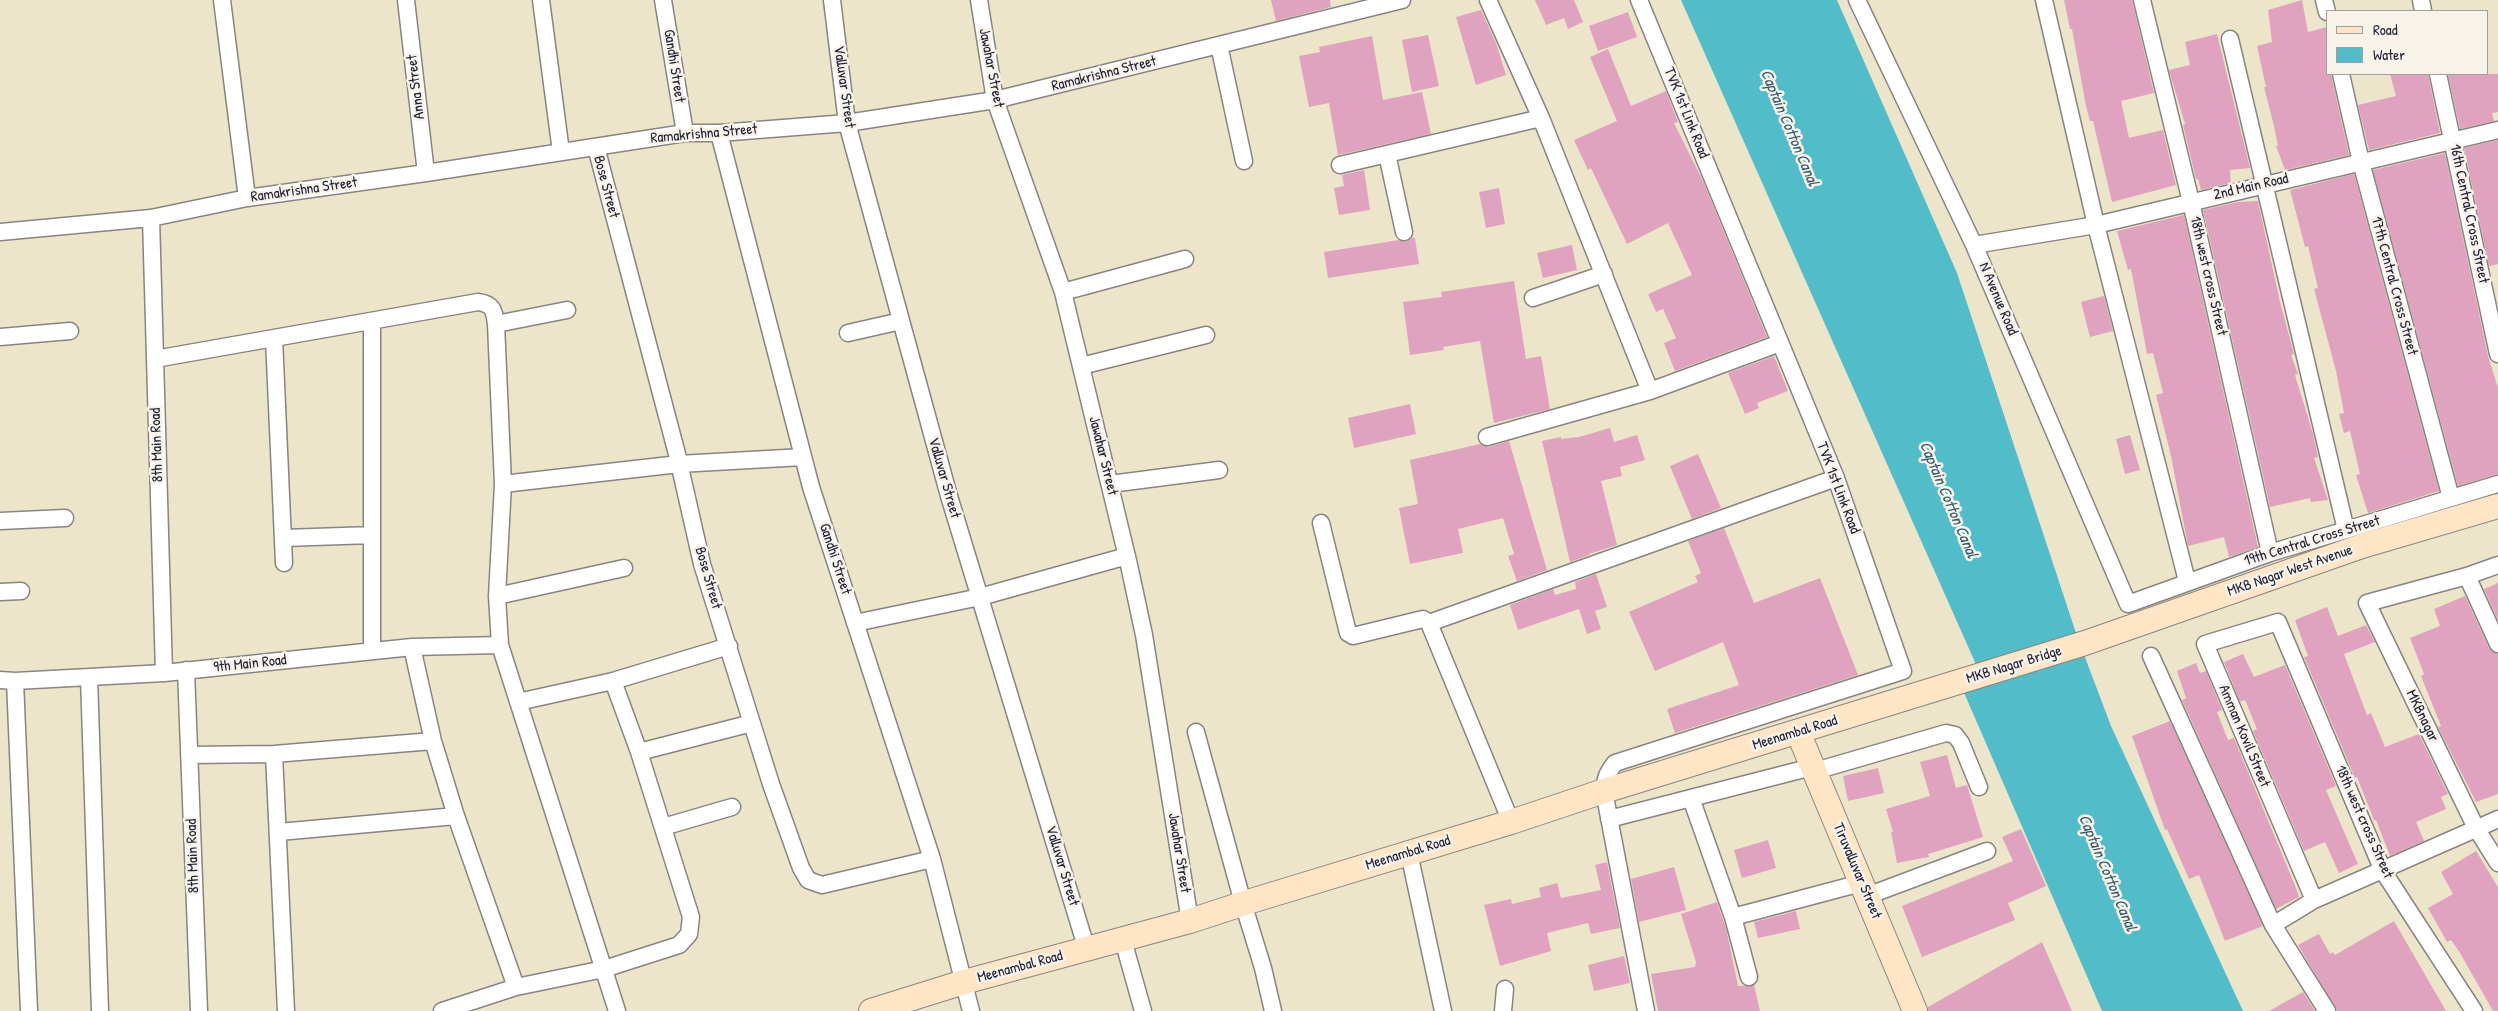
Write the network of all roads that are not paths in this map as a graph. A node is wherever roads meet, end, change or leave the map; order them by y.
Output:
1 (222, 0) edge
2 (406, 0) edge
3 (540, 0) edge
4 (663, 0) edge
5 (832, 0) edge
6 (979, 0) edge
7 (1402, 0) edge
8 (1488, 0) edge
9 (1639, 0) edge
10 (1857, 0) edge
11 (2044, 0) edge
12 (2142, 0) edge
13 (2230, 39) dead end
14 (1219, 45) junction
15 (2341, 75) edge
16 (2438, 75) edge
17 (995, 100) junction
18 (1541, 118) junction
19 (847, 123) junction
20 (2498, 130) edge
21 (686, 133) junction
22 (719, 133) junction
23 (2454, 140) junction
24 (596, 147) junction
25 (561, 152) junction
26 (1387, 154) junction
27 (1244, 161) dead end
28 (2361, 162) junction
29 (1340, 165) dead end
30 (426, 173) junction
31 (2265, 184) junction
32 (247, 198) junction
33 (2191, 202) junction
34 (151, 218) junction
35 (2096, 225) junction
36 (0, 232) edge
37 (1404, 232) dead end
38 (1974, 245) junction
39 (1185, 259) dead end
40 (1604, 274) junction
41 (1063, 292) junction
42 (1534, 298) dead end
43 (567, 310) dead end
44 (372, 321) junction
45 (901, 321) junction
46 (496, 324) junction
47 (70, 331) dead end
48 (848, 333) dead end
49 (1206, 335) dead end
50 (0, 337) edge
51 (274, 338) junction
52 (1780, 343) junction
53 (2498, 354) edge
54 (155, 359) junction
55 (1081, 366) junction
56 (1650, 392) junction
57 (1487, 437) dead end
58 (803, 457) junction
59 (680, 464) junction
60 (1219, 470) dead end
61 (1836, 478) junction
62 (504, 484) junction
63 (1110, 484) junction
64 (2495, 496) edge
65 (2451, 498) junction
66 (65, 518) dead end
67 (0, 521) edge
68 (1321, 523) dead end
69 (2346, 530) junction
70 (372, 535) junction
71 (284, 538) junction
72 (2270, 553) junction
73 (1127, 556) junction
74 (284, 563) dead end
75 (2498, 565) edge
76 (624, 568) dead end
77 (2467, 576) junction
78 (2187, 581) junction
79 (21, 591) dead end
80 (0, 592) edge
81 (497, 596) junction
82 (980, 597) junction
83 (2128, 604) joint
84 (2278, 622) joint
85 (855, 623) junction
86 (1430, 623) junction
87 (2085, 643) joint
88 (2498, 644) edge
89 (500, 645) junction
90 (729, 646) junction
91 (412, 647) junction
92 (372, 651) junction
93 (2151, 656) dead end
94 (186, 670) junction
95 (164, 673) junction
96 (89, 677) junction
97 (613, 680) junction
98 (7, 681) edge
99 (1943, 688) joint
100 (518, 702) junction
101 (752, 723) junction
102 (1196, 732) dead end
103 (1798, 732) junction
104 (434, 741) junction
105 (639, 752) junction
106 (274, 754) junction
107 (189, 755) junction
108 (1813, 769) junction
109 (1979, 787) dead end
110 (1604, 791) junction
111 (1691, 798) junction
112 (732, 807) dead end
113 (456, 816) junction
114 (1609, 819) junction
115 (2498, 819) edge
116 (1511, 822) junction
117 (663, 828) junction
118 (2476, 828) junction
119 (279, 832) junction
120 (1987, 851) dead end
121 (1409, 852) junction
122 (932, 859) junction
123 (2498, 864) edge
124 (2384, 871) junction
125 (1864, 890) junction
126 (2314, 900) junction
127 (1242, 904) junction
128 (1733, 917) junction
129 (1190, 921) junction
130 (2273, 925) junction
131 (1123, 940) junction
132 (1087, 950) junction
133 (604, 968) junction
134 (1749, 977) dead end
135 (964, 982) junction
136 (516, 987) junction
137 (1505, 989) dead end
138 (29, 1011) edge
139 (100, 1011) edge
140 (199, 1011) edge
141 (286, 1011) edge
142 (442, 1011) edge
143 (617, 1011) edge
144 (871, 1011) edge
145 (971, 1011) edge
146 (1143, 1011) edge
147 (1273, 1011) edge
148 (1443, 1011) edge
149 (1503, 1011) edge
150 (1646, 1011) edge
151 (1915, 1011) edge
152 (2327, 1011) edge
153 (2474, 1011) edge

1 - 32 street
2 - 30 street, Anna Street
3 - 25 street
4 - 21 street, Gandhi Street
5 - 19 street, Valluvar Street
6 - 17 street, Jawahar Street
7 - 14 street, Ramakrishna Street
8 - 18 street
9 - 52 street, TVK 1st Link Road
10 - 38 street, N Avenue Road
11 - 35 street
12 - 33 street, 18th west cross Street
13 - 31 street
14 - 17 street, Ramakrishna Street
14 - 27 street
15 - 28 street, 17th Central Cross Street
16 - 23 street, 16th Central Cross Street
17 - 19 street, Ramakrishna Street
17 - 41 street, Jawahar Street
18 - 26 street
18 - 40 street
19 - 22 street, Ramakrishna Street
19 - 45 street, Valluvar Street
20 - 23 street, 2nd Main Road
21 - 22 street, Ramakrishna Street
21 - 24 street, Ramakrishna Street
22 - 58 street, Gandhi Street
23 - 28 street, 2nd Main Road
23 - 53 street, 16th Central Cross Street
24 - 25 street, Ramakrishna Street
24 - 59 street, Bose Street
25 - 30 street, Ramakrishna Street
26 - 29 street
26 - 37 street
28 - 31 street, 2nd Main Road
28 - 65 street, 17th Central Cross Street
30 - 32 street, Ramakrishna Street
31 - 33 street, 2nd Main Road
31 - 69 street
32 - 34 street, Ramakrishna Street
33 - 35 street, 2nd Main Road
33 - 72 street, 18th west cross Street
34 - 36 street, Ramakrishna Street
34 - 54 street, 8th Main Road
35 - 38 street, 2nd Main Road
35 - 78 street
38 - 83 street, N Avenue Road
39 - 41 street
40 - 42 street
40 - 56 street
41 - 55 street, Jawahar Street
43 - 46 street
44 - 46 street
44 - 51 street
44 - 70 street
45 - 48 street
45 - 82 street, Valluvar Street
46 - 62 street
47 - 50 street
49 - 55 street
51 - 54 street
51 - 71 street
52 - 56 street
52 - 61 street, TVK 1st Link Road
54 - 95 street, 8th Main Road
55 - 63 street, Jawahar Street
56 - 57 street
58 - 59 street
58 - 85 street, Gandhi Street
59 - 62 street
59 - 90 street, Bose Street
60 - 63 street
61 - 86 street
61 - 110 street, TVK 1st Link Road
62 - 81 street
63 - 73 street, Jawahar Street
64 - 65 street, 19th Central Cross Street
64 - 87 main road, MKB Nagar West Avenue
65 - 69 street, 19th Central Cross Street
66 - 67 street
68 - 86 street
69 - 72 street, 19th Central Cross Street
70 - 71 street
70 - 92 street
71 - 74 street
72 - 78 street, 19th Central Cross Street
73 - 82 street
73 - 129 street, Jawahar Street
75 - 77 street
76 - 81 street
77 - 88 street
77 - 118 street, MKBnagar
78 - 83 street, 19th Central Cross Street
79 - 80 street
81 - 89 street
82 - 85 street
82 - 132 street, Valluvar Street
84 - 124 street, 18th west cross Street
84 - 126 street, Amman Kovil Street
85 - 122 street, Gandhi Street
86 - 116 street
87 - 99 main road, MKB Nagar Bridge
89 - 91 street, 9th Main Road
89 - 100 street
90 - 97 street
90 - 101 street, Bose Street
91 - 92 street, 9th Main Road
91 - 104 street
92 - 94 street, 9th Main Road
93 - 130 street
94 - 95 street, 9th Main Road
94 - 107 street, 8th Main Road
95 - 96 street, 9th Main Road
96 - 98 street, 9th Main Road
96 - 139 street
97 - 100 street
97 - 105 street
98 - 138 street
99 - 103 main road, Meenambal Road
100 - 133 street
101 - 105 street
101 - 122 street, Bose Street
102 - 127 street
103 - 108 main road, Tiruvalluvar Street
103 - 110 main road, Meenambal Road
104 - 106 street
104 - 113 street
105 - 117 street
106 - 107 street
106 - 119 street
107 - 140 street, 8th Main Road
108 - 109 street
108 - 111 street
108 - 125 main road, Tiruvalluvar Street
110 - 114 street
110 - 116 main road, Meenambal Road
111 - 114 street
111 - 128 street
112 - 117 street
113 - 119 street
113 - 136 street
114 - 150 street
115 - 118 street
116 - 121 main road, Meenambal Road
117 - 133 street
118 - 123 street, MKBnagar
118 - 124 street
119 - 141 street
120 - 125 street
121 - 127 main road, Meenambal Road
121 - 148 street
122 - 135 street, Gandhi Street
124 - 126 street
124 - 153 street, 18th west cross Street
125 - 128 street
125 - 151 main road, Tiruvalluvar Street
126 - 130 street
127 - 129 main road, Meenambal Road
127 - 147 street
128 - 134 street
129 - 131 main road, Meenambal Road
130 - 152 street
131 - 132 main road, Meenambal Road
131 - 146 street
132 - 135 main road, Meenambal Road
133 - 136 street
133 - 143 street
135 - 144 main road, Meenambal Road
135 - 145 street, Gandhi Street
136 - 142 street
137 - 149 street

